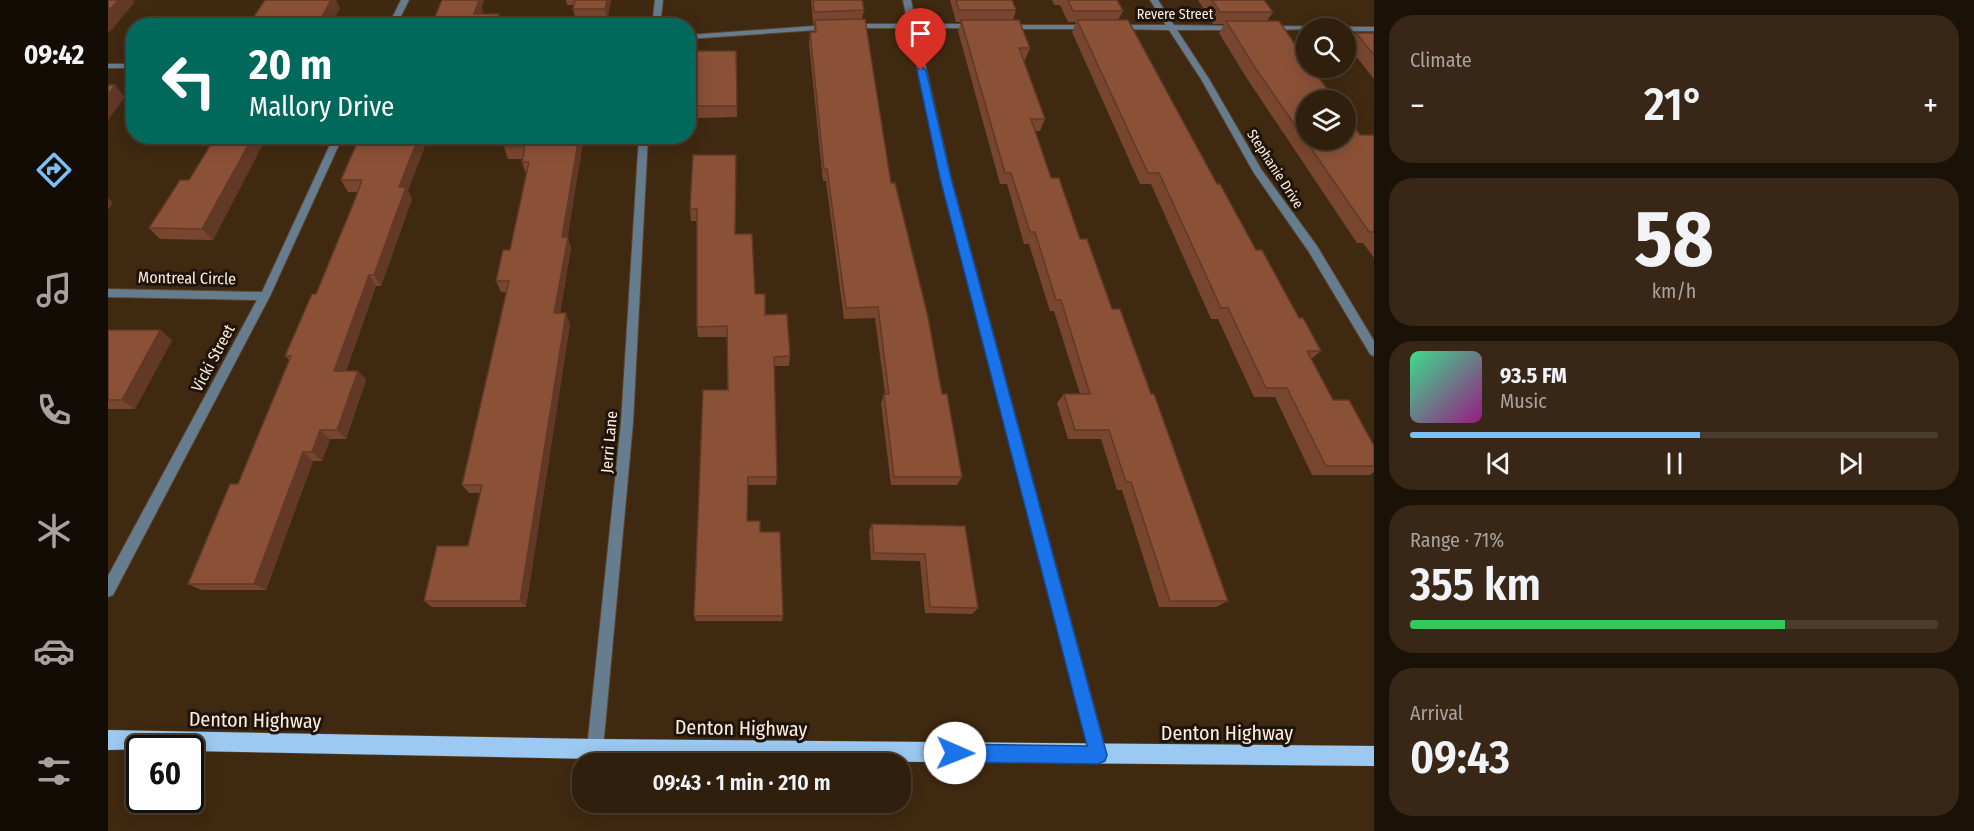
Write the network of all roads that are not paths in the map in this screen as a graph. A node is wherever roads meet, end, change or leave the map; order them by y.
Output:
1 (405, 0) edge
2 (659, 0) edge
3 (907, 0) edge
4 (1154, 0) edge
5 (396, 18) edge
6 (657, 18) edge
7 (835, 26) edge
8 (846, 26) edge
9 (911, 26) junction
10 (982, 27) edge
11 (994, 27) edge
12 (1171, 27) junction
13 (1243, 28) edge
14 (1255, 28) edge
15 (1374, 29) edge
16 (696, 36) edge
17 (108, 66) edge
18 (126, 66) edge
19 (335, 144) edge
20 (644, 144) edge
21 (108, 293) edge
22 (265, 296) junction
23 (1374, 351) edge
24 (108, 590) edge
25 (108, 740) edge
26 (595, 749) junction
27 (1098, 755) junction
28 (1374, 756) edge

1 - 5 street
2 - 6 street
3 - 9 street
4 - 12 street, Stephanie Drive
7 - 16 street
8 - 9 street
9 - 10 street
9 - 27 street
11 - 12 street, Revere Street
12 - 13 street, Revere Street
12 - 23 street, Stephanie Drive
14 - 15 street
17 - 18 street
19 - 22 street, Vicki Street
20 - 26 street, Jerri Lane
21 - 22 street, Montreal Circle
22 - 24 street, Vicki Street
25 - 26 main road, Denton Highway
26 - 27 main road, Denton Highway
27 - 28 main road, Denton Highway

